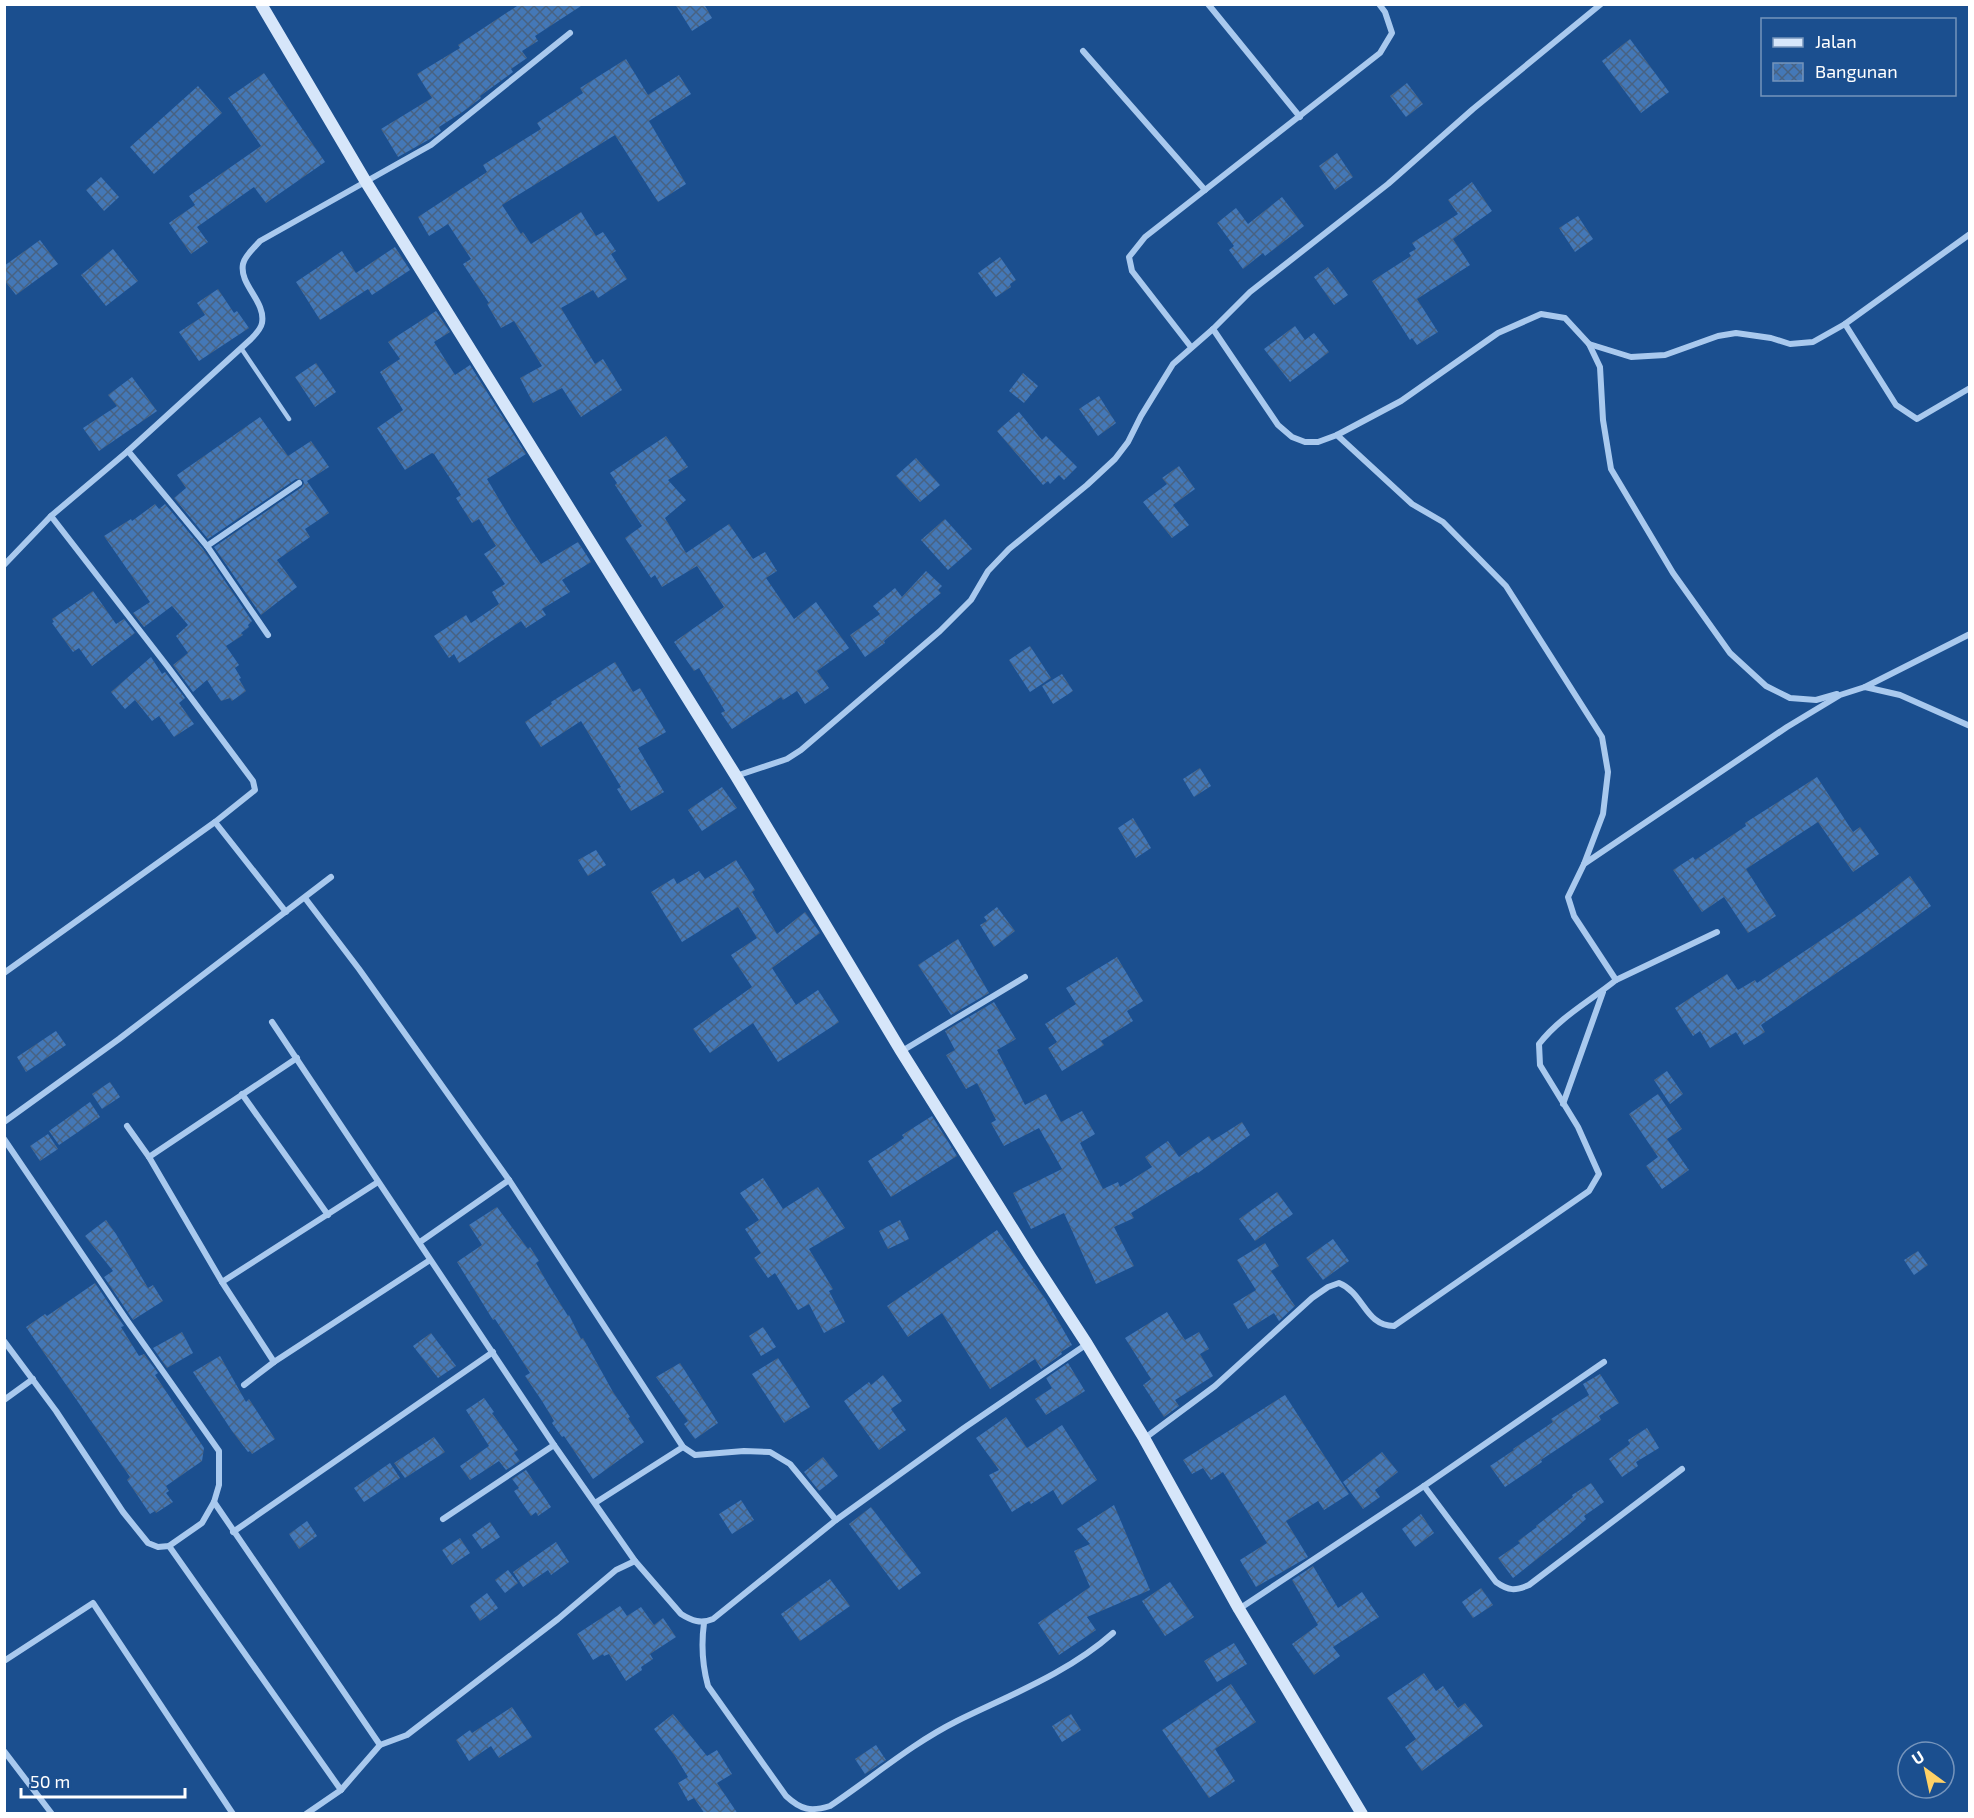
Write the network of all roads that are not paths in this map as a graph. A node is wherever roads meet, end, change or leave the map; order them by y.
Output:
1 (261, 4) edge
2 (1208, 4) edge
3 (1379, 4) edge
4 (1601, 4) edge
5 (570, 33) dead end
6 (1083, 51) dead end
7 (1300, 117) junction
8 (366, 183) junction
9 (1205, 190) junction
10 (1970, 234) edge
11 (1845, 324) junction
12 (1213, 329) junction
13 (1589, 344) junction
14 (1191, 347) junction
15 (241, 348) junction
16 (1970, 388) edge
17 (289, 418) dead end
18 (1337, 435) junction
19 (128, 451) junction
20 (299, 483) dead end
21 (51, 516) junction
22 (207, 546) junction
23 (4, 565) edge
24 (1970, 633) edge
25 (268, 635) dead end
26 (1865, 687) junction
27 (1970, 726) edge
28 (736, 776) junction
29 (215, 822) junction
30 (1584, 864) junction
31 (331, 878) dead end
32 (305, 898) junction
33 (286, 912) junction
34 (1717, 932) dead end
35 (4, 973) edge
36 (1025, 977) dead end
37 (1617, 980) junction
38 (1603, 990) junction
39 (272, 1022) dead end
40 (901, 1051) junction
41 (297, 1058) junction
42 (242, 1094) junction
43 (1563, 1104) junction
44 (4, 1122) edge
45 (127, 1126) dead end
46 (4, 1138) edge
47 (148, 1157) junction
48 (509, 1180) junction
49 (378, 1182) junction
50 (328, 1215) junction
51 (420, 1242) junction
52 (430, 1260) junction
53 (222, 1282) junction
54 (4, 1341) edge
55 (1087, 1344) junction
56 (493, 1352) junction
57 (274, 1362) junction
58 (1604, 1362) dead end
59 (33, 1379) junction
60 (244, 1384) dead end
61 (4, 1400) edge
62 (1144, 1438) junction
63 (554, 1445) junction
64 (683, 1447) junction
65 (1682, 1469) dead end
66 (1425, 1486) junction
67 (213, 1502) junction
68 (595, 1503) junction
69 (443, 1519) dead end
70 (836, 1520) junction
71 (233, 1532) junction
72 (168, 1546) junction
73 (635, 1561) junction
74 (1239, 1609) junction
75 (704, 1623) junction
76 (1113, 1633) dead end
77 (4, 1661) edge
78 (380, 1745) junction
79 (4, 1751) edge
80 (340, 1790) junction
81 (52, 1814) edge
82 (233, 1814) edge
83 (306, 1814) edge
84 (1362, 1814) edge

1 - 8 main road
2 - 7 street
3 - 7 street
4 - 12 street
5 - 8 street
6 - 9 street
7 - 9 street
8 - 15 street
8 - 28 main road
9 - 14 street
10 - 11 street
11 - 13 street
11 - 16 street
12 - 14 street
12 - 18 street
13 - 18 street
13 - 26 street
14 - 28 street
15 - 17 lane
15 - 19 street
18 - 30 street
19 - 21 street
19 - 22 street
20 - 22 street
21 - 23 street
21 - 29 street
22 - 25 street
24 - 26 street
26 - 27 street
26 - 30 street
28 - 40 main road
29 - 33 street
29 - 35 street
30 - 37 street
31 - 32 street
32 - 33 street
32 - 48 street
33 - 44 street
34 - 37 street
36 - 40 street
37 - 38 street
38 - 43 street
38 - 43 street
39 - 41 street
40 - 55 main road
41 - 42 street
41 - 49 street
42 - 47 street
42 - 50 street
43 - 62 street
45 - 47 street
46 - 67 street
47 - 53 street
48 - 51 street
48 - 64 street
49 - 50 street
49 - 51 street
50 - 53 street
51 - 52 street
52 - 56 street
52 - 57 street
53 - 57 street
54 - 59 street
55 - 62 main road
55 - 70 street
56 - 63 street
56 - 71 street
57 - 60 street
58 - 66 street
59 - 61 street
59 - 72 street
62 - 74 main road
63 - 68 street
63 - 69 street
64 - 68 street
64 - 70 street
65 - 66 street
66 - 74 street
67 - 71 street
67 - 72 street
68 - 73 street
70 - 75 street
71 - 78 street
72 - 80 street
73 - 75 street
73 - 78 street
74 - 84 main road
75 - 76 street
77 - 82 street
78 - 80 street
79 - 81 street
80 - 83 street

